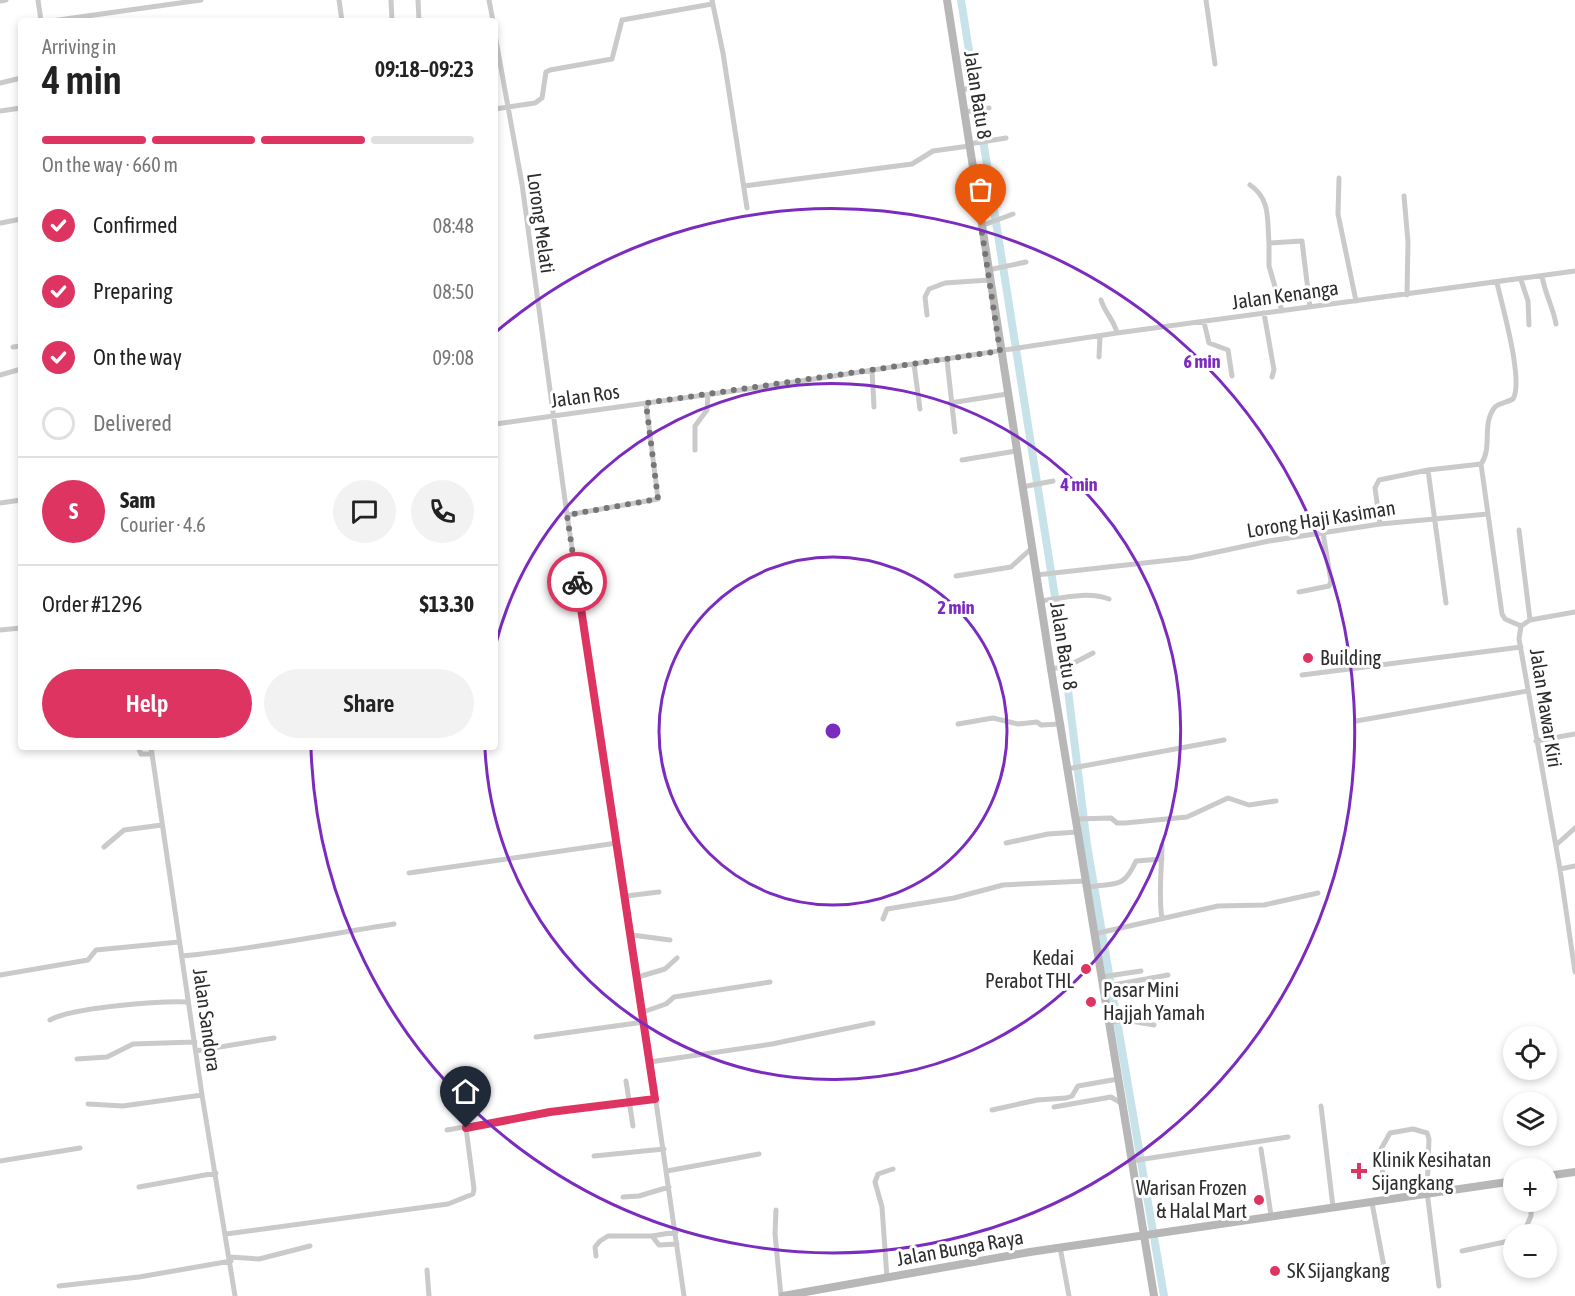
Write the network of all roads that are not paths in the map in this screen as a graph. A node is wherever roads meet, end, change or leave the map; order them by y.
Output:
1 (6, 0) edge
2 (38, 0) edge
3 (201, 0) edge
4 (339, 0) edge
5 (391, 0) edge
6 (418, 0) edge
7 (489, 0) edge
8 (947, 0) edge
9 (1206, 0) edge
10 (0, 1) edge
11 (712, 2) edge
12 (41, 18) edge
13 (72, 18) edge
14 (342, 18) edge
15 (392, 18) edge
16 (419, 18) edge
17 (492, 18) edge
18 (498, 50) edge
19 (1215, 64) dead end
20 (18, 79) edge
21 (0, 83) edge
22 (978, 87) dead end
23 (960, 90) junction
24 (509, 107) junction
25 (18, 108) edge
26 (989, 108) dead end
27 (498, 109) edge
28 (0, 111) edge
29 (968, 111) junction
30 (1006, 138) dead end
31 (969, 145) junction
32 (1339, 178) dead end
33 (1250, 185) dead end
34 (744, 186) junction
35 (1404, 196) dead end
36 (747, 208) dead end
37 (1013, 214) dead end
38 (18, 220) edge
39 (0, 223) edge
40 (985, 225) junction
41 (1269, 243) junction
42 (1026, 262) dead end
43 (991, 269) junction
44 (1575, 271) edge
45 (1542, 276) junction
46 (1521, 279) junction
47 (989, 280) junction
48 (1497, 283) junction
49 (1407, 295) junction
50 (1101, 300) dead end
51 (1356, 301) junction
52 (1310, 307) junction
53 (1282, 311) junction
54 (1264, 313) junction
55 (927, 315) dead end
56 (1204, 322) junction
57 (1556, 324) dead end
58 (1529, 325) dead end
59 (1117, 333) junction
60 (1100, 337) junction
61 (18, 347) edge
62 (13, 348) dead end
63 (1003, 350) junction
64 (1099, 357) dead end
65 (947, 360) junction
66 (914, 364) junction
67 (18, 370) edge
68 (872, 370) junction
69 (0, 375) edge
70 (1232, 376) dead end
71 (1272, 377) dead end
72 (708, 394) junction
73 (1007, 394) junction
74 (646, 403) junction
75 (950, 403) junction
76 (874, 407) dead end
77 (920, 409) dead end
78 (552, 415) junction
79 (498, 424) edge
80 (955, 432) dead end
81 (695, 450) dead end
82 (1016, 451) junction
83 (962, 460) dead end
84 (1480, 464) junction
85 (1428, 470) junction
86 (1053, 481) dead end
87 (1026, 486) junction
88 (18, 500) edge
89 (0, 503) edge
90 (1488, 514) junction
91 (567, 515) junction
92 (1434, 517) junction
93 (1380, 524) junction
94 (1519, 530) dead end
95 (1323, 533) junction
96 (1032, 548) junction
97 (1040, 574) junction
98 (956, 576) dead end
99 (1299, 592) dead end
100 (1109, 599) dead end
101 (1045, 600) junction
102 (1446, 603) dead end
103 (1575, 612) edge
104 (1530, 621) junction
105 (1521, 627) junction
106 (18, 628) edge
107 (0, 630) edge
108 (1521, 647) junction
109 (1092, 653) dead end
110 (1051, 669) junction
111 (1302, 675) dead end
112 (1527, 692) junction
113 (1356, 721) dead end
114 (958, 724) dead end
115 (1060, 724) junction
116 (1575, 734) edge
117 (1224, 740) dead end
118 (1536, 741) junction
119 (139, 750) edge
120 (151, 750) edge
121 (152, 754) junction
122 (1070, 768) junction
123 (1276, 801) dead end
124 (1077, 819) junction
125 (162, 825) junction
126 (1575, 828) edge
127 (1077, 832) junction
128 (617, 843) junction
129 (1006, 843) dead end
130 (1162, 845) dead end
131 (1556, 845) junction
132 (104, 848) dead end
133 (1162, 859) junction
134 (1575, 866) edge
135 (1560, 869) junction
136 (409, 873) dead end
137 (1088, 885) junction
138 (659, 892) dead end
139 (1318, 893) dead end
140 (626, 896) junction
141 (1162, 918) junction
142 (883, 919) dead end
143 (394, 924) dead end
144 (1096, 934) junction
145 (632, 935) junction
146 (670, 940) dead end
147 (179, 942) junction
148 (182, 956) junction
149 (677, 958) dead end
150 (1141, 971) junction
151 (1575, 972) edge
152 (0, 975) edge
153 (1168, 975) dead end
154 (1106, 976) junction
155 (638, 977) junction
156 (770, 982) dead end
157 (1108, 985) junction
158 (188, 1002) junction
159 (643, 1012) junction
160 (50, 1020) dead end
161 (644, 1022) junction
162 (1111, 1022) junction
163 (873, 1023) dead end
164 (1154, 1025) dead end
165 (536, 1037) dead end
166 (274, 1038) dead end
167 (195, 1042) junction
168 (196, 1051) junction
169 (77, 1059) dead end
170 (650, 1062) junction
171 (1118, 1078) junction
172 (626, 1081) dead end
173 (202, 1095) junction
174 (655, 1099) junction
175 (628, 1101) junction
176 (1121, 1103) junction
177 (88, 1104) dead end
178 (1321, 1106) dead end
179 (1054, 1107) dead end
180 (992, 1110) dead end
181 (633, 1126) dead end
182 (466, 1128) junction
183 (447, 1130) dead end
184 (1288, 1137) dead end
185 (80, 1148) dead end
186 (664, 1149) junction
187 (1260, 1149) dead end
188 (759, 1154) dead end
189 (594, 1156) dead end
190 (0, 1161) edge
191 (1131, 1161) junction
192 (893, 1169) dead end
193 (667, 1171) junction
194 (1575, 1172) edge
195 (216, 1173) junction
196 (1557, 1174) edge
197 (1383, 1178) dead end
198 (1503, 1182) edge
199 (669, 1186) junction
200 (139, 1187) dead end
201 (1427, 1192) junction
202 (623, 1197) dead end
203 (1372, 1203) junction
204 (1333, 1207) junction
205 (776, 1210) dead end
206 (1271, 1215) junction
207 (676, 1232) junction
208 (226, 1234) junction
209 (1146, 1235) junction
210 (652, 1236) junction
211 (1503, 1242) edge
212 (677, 1244) junction
213 (310, 1246) dead end
214 (1060, 1247) junction
215 (1462, 1251) dead end
216 (596, 1256) dead end
217 (230, 1259) junction
218 (427, 1270) dead end
219 (887, 1278) junction
220 (1366, 1278) dead end
221 (59, 1286) dead end
222 (1439, 1286) dead end
223 (235, 1296) edge
224 (429, 1296) edge
225 (684, 1296) edge
226 (782, 1296) edge
227 (1070, 1296) edge
228 (1154, 1296) edge

1 - 10 street
2 - 12 street
3 - 13 street
4 - 14 street
5 - 15 street
6 - 16 street
7 - 17 street
8 - 23 street, Jalan Batu 8
9 - 19 street
11 - 24 street
11 - 34 street
18 - 24 street, Lorong Melati
20 - 21 street
22 - 23 street
23 - 29 street, Jalan Batu 8
24 - 27 street
24 - 78 street, Lorong Melati
25 - 28 street
26 - 29 street
29 - 31 street, Jalan Batu 8
30 - 31 street
31 - 34 street
31 - 40 street, Jalan Batu 8
32 - 51 street
33 - 41 street
34 - 36 street
35 - 49 street
37 - 40 street
38 - 39 street
40 - 43 street, Jalan Batu 8
41 - 52 street
41 - 53 street
42 - 43 street
43 - 47 street, Jalan Batu 8
44 - 45 street, Jalan Kenanga
45 - 46 street, Jalan Kenanga
45 - 57 street
46 - 48 street, Jalan Kenanga
46 - 58 street
47 - 55 street
47 - 63 street, Jalan Batu 8
48 - 49 street, Jalan Kenanga
48 - 84 street
49 - 51 street, Jalan Kenanga
50 - 59 street
51 - 52 street, Jalan Kenanga
52 - 53 street, Jalan Kenanga
53 - 54 street, Jalan Kenanga
54 - 56 street, Jalan Kenanga
54 - 71 street
56 - 59 street, Jalan Kenanga
56 - 70 street
59 - 60 street, Jalan Kenanga
60 - 63 street, Jalan Kenanga
60 - 64 street
61 - 62 street
63 - 65 street, Jalan Ros
63 - 73 street, Jalan Batu 8
65 - 66 street, Jalan Ros
65 - 75 street
66 - 68 street, Jalan Ros
66 - 77 street
67 - 69 street
68 - 72 street, Jalan Ros
68 - 76 street
72 - 74 street, Jalan Ros
72 - 81 street
73 - 75 street
73 - 82 street, Jalan Batu 8
74 - 78 street, Jalan Ros
74 - 91 street
75 - 80 street
78 - 79 street, Jalan Ros
78 - 91 street, Lorong Melati
82 - 83 street
82 - 87 street, Jalan Batu 8
84 - 85 street
84 - 90 street
85 - 92 street
85 - 93 street
86 - 87 street
87 - 96 street, Jalan Batu 8
88 - 89 street
90 - 92 street, Lorong Haji Kasiman
90 - 105 street
91 - 128 street, Lorong Melati
92 - 93 street, Lorong Haji Kasiman
92 - 102 street
93 - 95 street, Lorong Haji Kasiman
94 - 104 street
95 - 97 street, Lorong Haji Kasiman
95 - 99 street
96 - 97 street, Jalan Batu 8
96 - 98 street
97 - 101 street, Jalan Batu 8
100 - 101 street
101 - 110 street, Jalan Batu 8
103 - 104 street
104 - 105 street
105 - 108 street, Jalan Mawar Kiri
106 - 107 street
108 - 111 street
108 - 112 street, Jalan Mawar Kiri
109 - 110 street
110 - 115 street, Jalan Batu 8
112 - 113 street
112 - 118 street, Jalan Mawar Kiri
114 - 115 street
115 - 122 street, Jalan Batu 8
116 - 118 street
117 - 122 street
118 - 131 street, Jalan Mawar Kiri
119 - 121 street
120 - 121 street, Jalan Sandora
121 - 125 street, Jalan Sandora
122 - 124 street, Jalan Batu 8
123 - 124 street
124 - 127 street, Jalan Batu 8
125 - 132 street
125 - 147 street, Jalan Sandora
126 - 131 street
127 - 129 street
127 - 137 street, Jalan Batu 8
128 - 136 street
128 - 140 street, Lorong Melati
130 - 133 street
131 - 135 street, Jalan Mawar Kiri
133 - 137 street
133 - 141 street
134 - 135 street
135 - 151 street, Jalan Mawar Kiri
137 - 142 street
137 - 144 street, Jalan Batu 8
138 - 140 street
139 - 141 street
140 - 145 street, Lorong Melati
141 - 144 street
143 - 148 street
144 - 154 street, Jalan Batu 8
145 - 146 street
145 - 155 street, Lorong Melati
147 - 148 street, Jalan Sandora
147 - 152 street
148 - 158 street, Jalan Sandora
149 - 155 street
150 - 153 street
150 - 154 street
150 - 157 street
154 - 157 street, Jalan Batu 8
155 - 159 street, Lorong Melati
156 - 159 street
157 - 162 street, Jalan Batu 8
158 - 160 street
158 - 167 street, Jalan Sandora
159 - 161 street, Lorong Melati
161 - 165 street
161 - 170 street, Lorong Melati
162 - 164 street
162 - 171 street, Jalan Batu 8
163 - 170 street
166 - 168 street
167 - 168 street, Jalan Sandora
167 - 169 street
168 - 173 street, Jalan Sandora
170 - 174 street, Lorong Melati
171 - 176 street, Jalan Batu 8
171 - 180 street
172 - 175 street
173 - 177 street
173 - 195 street, Jalan Sandora
174 - 175 street
174 - 186 street, Lorong Melati
175 - 181 street
175 - 182 street
176 - 179 street
176 - 191 street, Jalan Batu 8
178 - 204 street
182 - 183 street
182 - 208 street
184 - 191 street
185 - 190 street
186 - 189 street
186 - 193 street, Lorong Melati
187 - 206 street
188 - 193 street
191 - 209 street, Jalan Batu 8
192 - 219 street
193 - 199 street, Lorong Melati
194 - 196 street
195 - 200 street
195 - 208 street, Jalan Sandora
197 - 201 street
198 - 201 street, Jalan Bunga Raya
199 - 202 street
199 - 207 street, Lorong Melati
201 - 203 street, Jalan Bunga Raya
201 - 222 street
203 - 204 street, Jalan Bunga Raya
203 - 220 street
204 - 206 street, Jalan Bunga Raya
205 - 226 street
206 - 209 street, Jalan Bunga Raya
207 - 210 street
207 - 212 street, Lorong Melati
208 - 217 street, Jalan Sandora
209 - 214 street, Jalan Bunga Raya
209 - 228 street, Jalan Batu 8
210 - 212 street
210 - 216 street
211 - 215 street
212 - 225 street, Lorong Melati
213 - 217 street
214 - 219 street, Jalan Bunga Raya
214 - 227 street
217 - 221 street
217 - 223 street, Jalan Sandora
218 - 224 street
219 - 226 street, Jalan Bunga Raya

